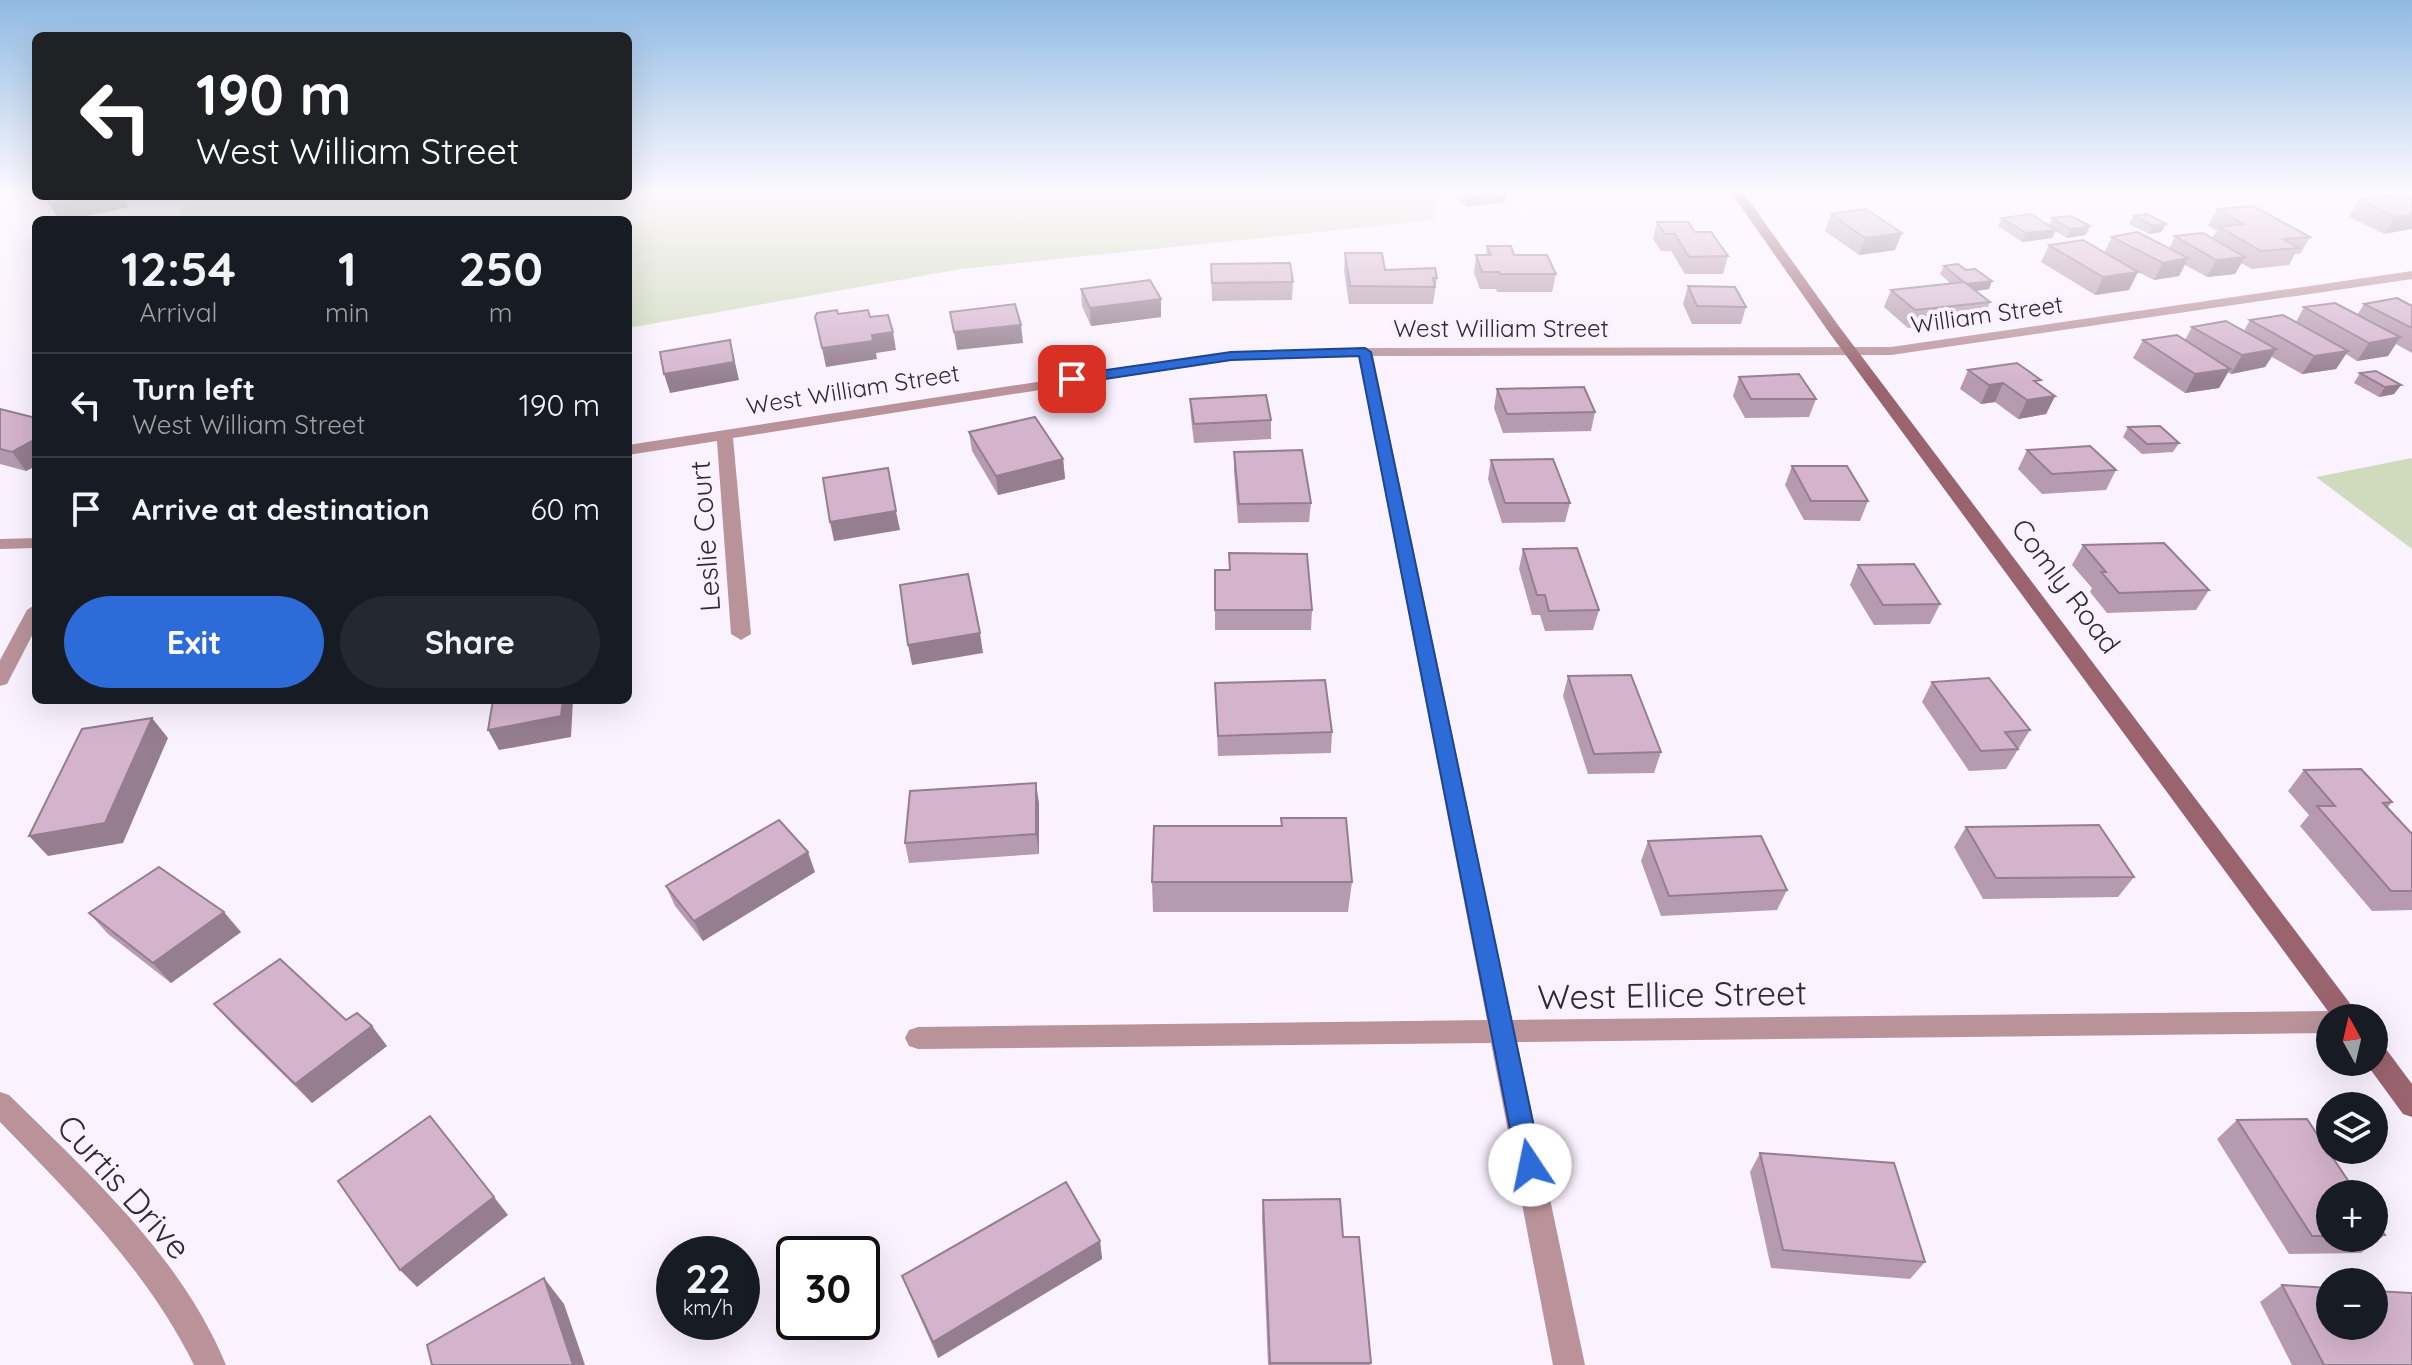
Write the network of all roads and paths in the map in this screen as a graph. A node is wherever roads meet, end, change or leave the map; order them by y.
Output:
1 (1782, 255) edge
2 (2412, 275) edge
3 (1365, 352) junction
4 (1853, 353) junction
5 (725, 435) junction
6 (632, 449) edge
7 (32, 543) edge
8 (0, 544) edge
9 (32, 618) edge
10 (741, 634) dead end
11 (0, 679) edge
12 (2338, 1004) edge
13 (2316, 1022) edge
14 (1504, 1032) junction
15 (918, 1038) dead end
16 (2388, 1072) edge
17 (0, 1104) edge
18 (2412, 1105) edge
19 (210, 1365) edge
20 (1569, 1365) edge

1 - 4 main road, Comly Road
2 - 4 street, William Street
3 - 4 street, West William Street
3 - 5 street, West William Street
3 - 14 street
4 - 12 main road, Comly Road
5 - 6 street, West William Street
5 - 10 street, Leslie Court
7 - 8 street
9 - 11 street
13 - 14 street, West Ellice Street
14 - 15 street, West Ellice Street
14 - 20 street
16 - 18 main road
17 - 19 street, Curtis Drive

